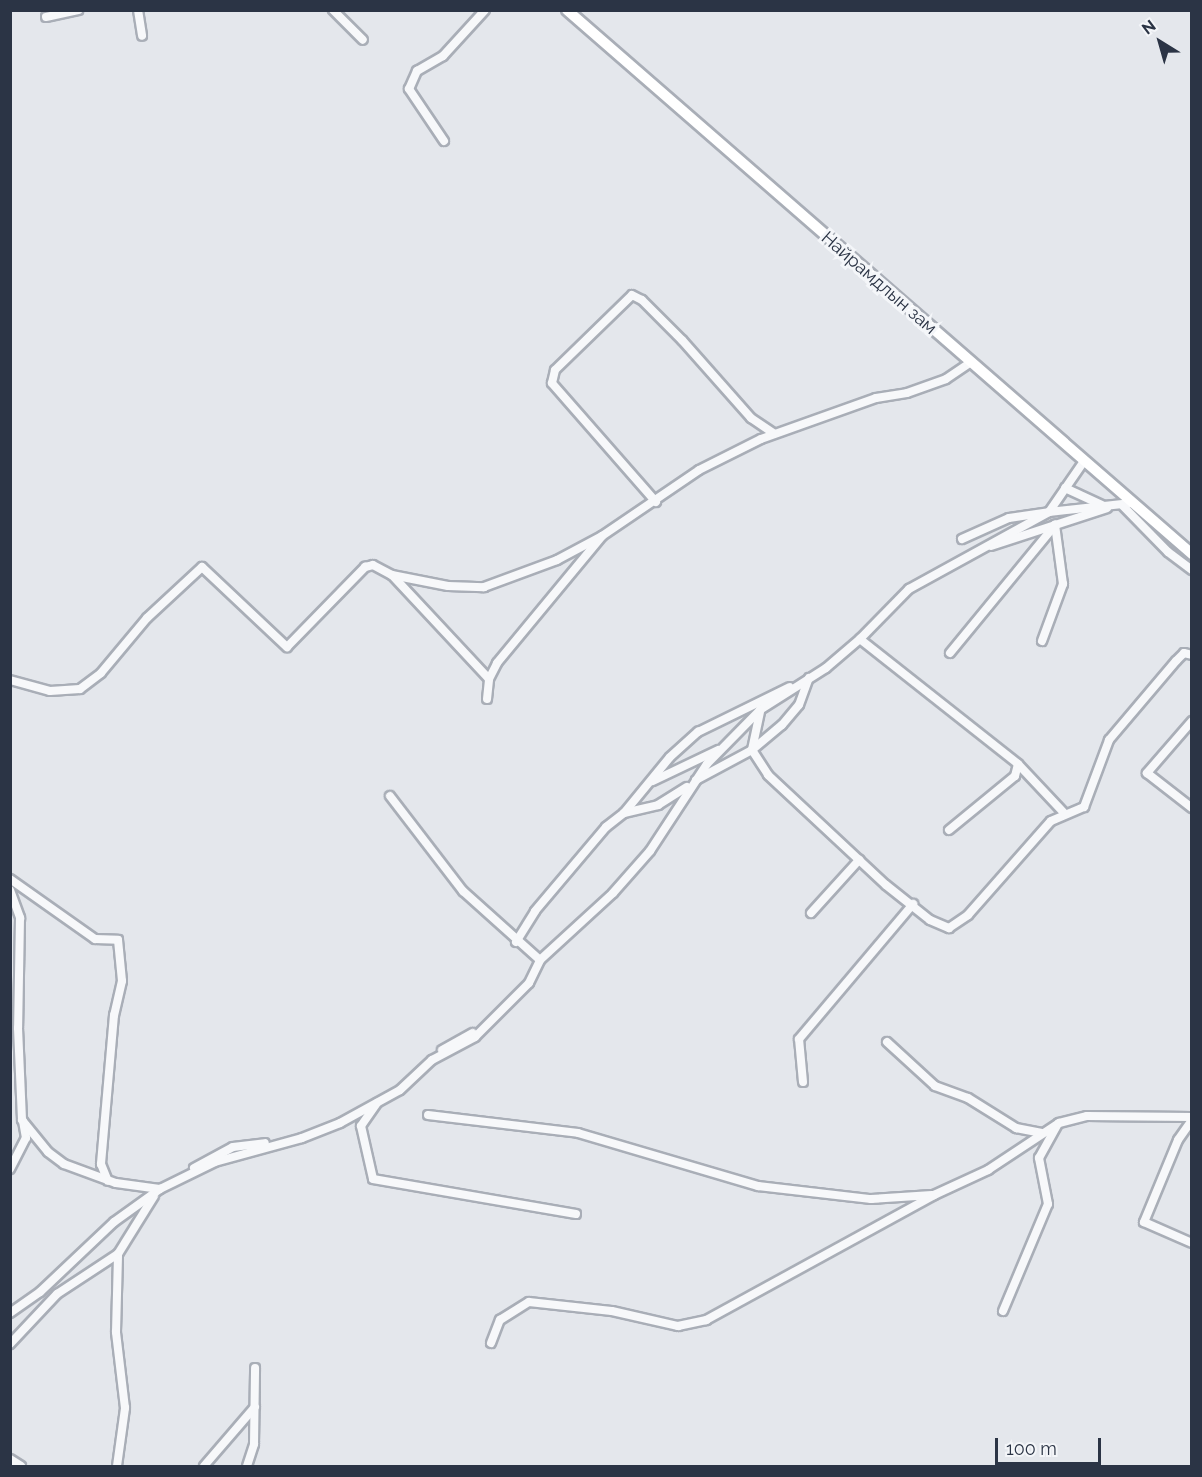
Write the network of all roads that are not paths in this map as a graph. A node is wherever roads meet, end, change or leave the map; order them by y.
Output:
1 (78, 10) edge
2 (138, 10) edge
3 (333, 10) edge
4 (485, 10) edge
5 (567, 10) edge
6 (46, 17) dead end
7 (142, 36) dead end
8 (363, 40) dead end
9 (444, 141) dead end
10 (970, 363) junction
11 (773, 433) junction
12 (1084, 461) junction
13 (1065, 488) junction
14 (656, 502) junction
15 (1128, 504) junction
16 (1107, 507) junction
17 (1048, 512) junction
18 (1055, 525) junction
19 (602, 536) junction
20 (962, 539) dead end
21 (984, 548) junction
22 (1191, 554) edge
23 (1191, 570) edge
24 (392, 575) junction
25 (860, 639) junction
26 (1042, 641) dead end
27 (950, 653) dead end
28 (1191, 654) edge
29 (809, 678) junction
30 (489, 679) junction
31 (10, 680) edge
32 (798, 686) junction
33 (488, 699) dead end
34 (760, 710) junction
35 (1191, 721) edge
36 (724, 746) junction
37 (752, 750) junction
38 (1018, 764) junction
39 (694, 781) junction
40 (649, 783) junction
41 (390, 796) dead end
42 (1191, 808) edge
43 (624, 813) junction
44 (1064, 813) junction
45 (949, 830) dead end
46 (859, 860) junction
47 (10, 879) edge
48 (10, 891) edge
49 (913, 904) junction
50 (811, 913) dead end
51 (516, 942) junction
52 (540, 960) junction
53 (887, 1042) dead end
54 (802, 1082) dead end
55 (377, 1101) junction
56 (428, 1115) dead end
57 (1191, 1118) edge
58 (22, 1120) junction
59 (1059, 1123) junction
60 (1041, 1133) junction
61 (10, 1169) edge
62 (108, 1181) junction
63 (158, 1190) junction
64 (934, 1195) junction
65 (576, 1214) dead end
66 (1191, 1243) edge
67 (118, 1254) junction
68 (1003, 1311) dead end
69 (10, 1313) edge
70 (491, 1343) dead end
71 (10, 1344) edge
72 (255, 1368) dead end
73 (255, 1407) junction
74 (10, 1459) edge
75 (21, 1467) edge
76 (117, 1467) edge
77 (204, 1467) edge
78 (247, 1467) edge

1 - 6 street
2 - 7 street
3 - 8 street
4 - 9 street
5 - 10 main road, Найрамдлын зам
10 - 11 street
10 - 12 main road, Найрамдлын зам
11 - 14 street
11 - 14 street
12 - 13 street
12 - 15 main road, Найрамдлын зам
13 - 16 street
13 - 17 street
14 - 19 street
15 - 16 street
15 - 22 main road, Найрамдлын зам
15 - 23 street
16 - 17 street
16 - 18 street
17 - 20 street
17 - 21 street
18 - 21 street
18 - 26 street
18 - 27 street
19 - 24 street
19 - 30 street
21 - 25 street
24 - 30 street
24 - 31 street
25 - 29 street
25 - 38 street
28 - 44 street
29 - 32 street
29 - 37 street
30 - 33 street
32 - 34 street
32 - 40 street
34 - 36 street
34 - 37 street
35 - 42 street
36 - 39 street
36 - 40 street
37 - 39 street
37 - 46 street
38 - 44 street
38 - 45 street
39 - 43 street
39 - 52 street
40 - 43 street
41 - 51 street
43 - 51 street
44 - 49 street
46 - 49 street
46 - 50 street
47 - 62 street
48 - 58 street
49 - 54 street
51 - 52 street
52 - 55 street
53 - 60 street
55 - 63 street
55 - 65 street
56 - 64 street
57 - 59 street
57 - 66 street
58 - 61 street
58 - 62 street
59 - 60 street
59 - 68 street
60 - 64 street
62 - 63 street
63 - 67 street
63 - 69 street
64 - 70 street
67 - 71 street
67 - 76 street
72 - 73 street
73 - 77 street
73 - 78 street
74 - 75 street

